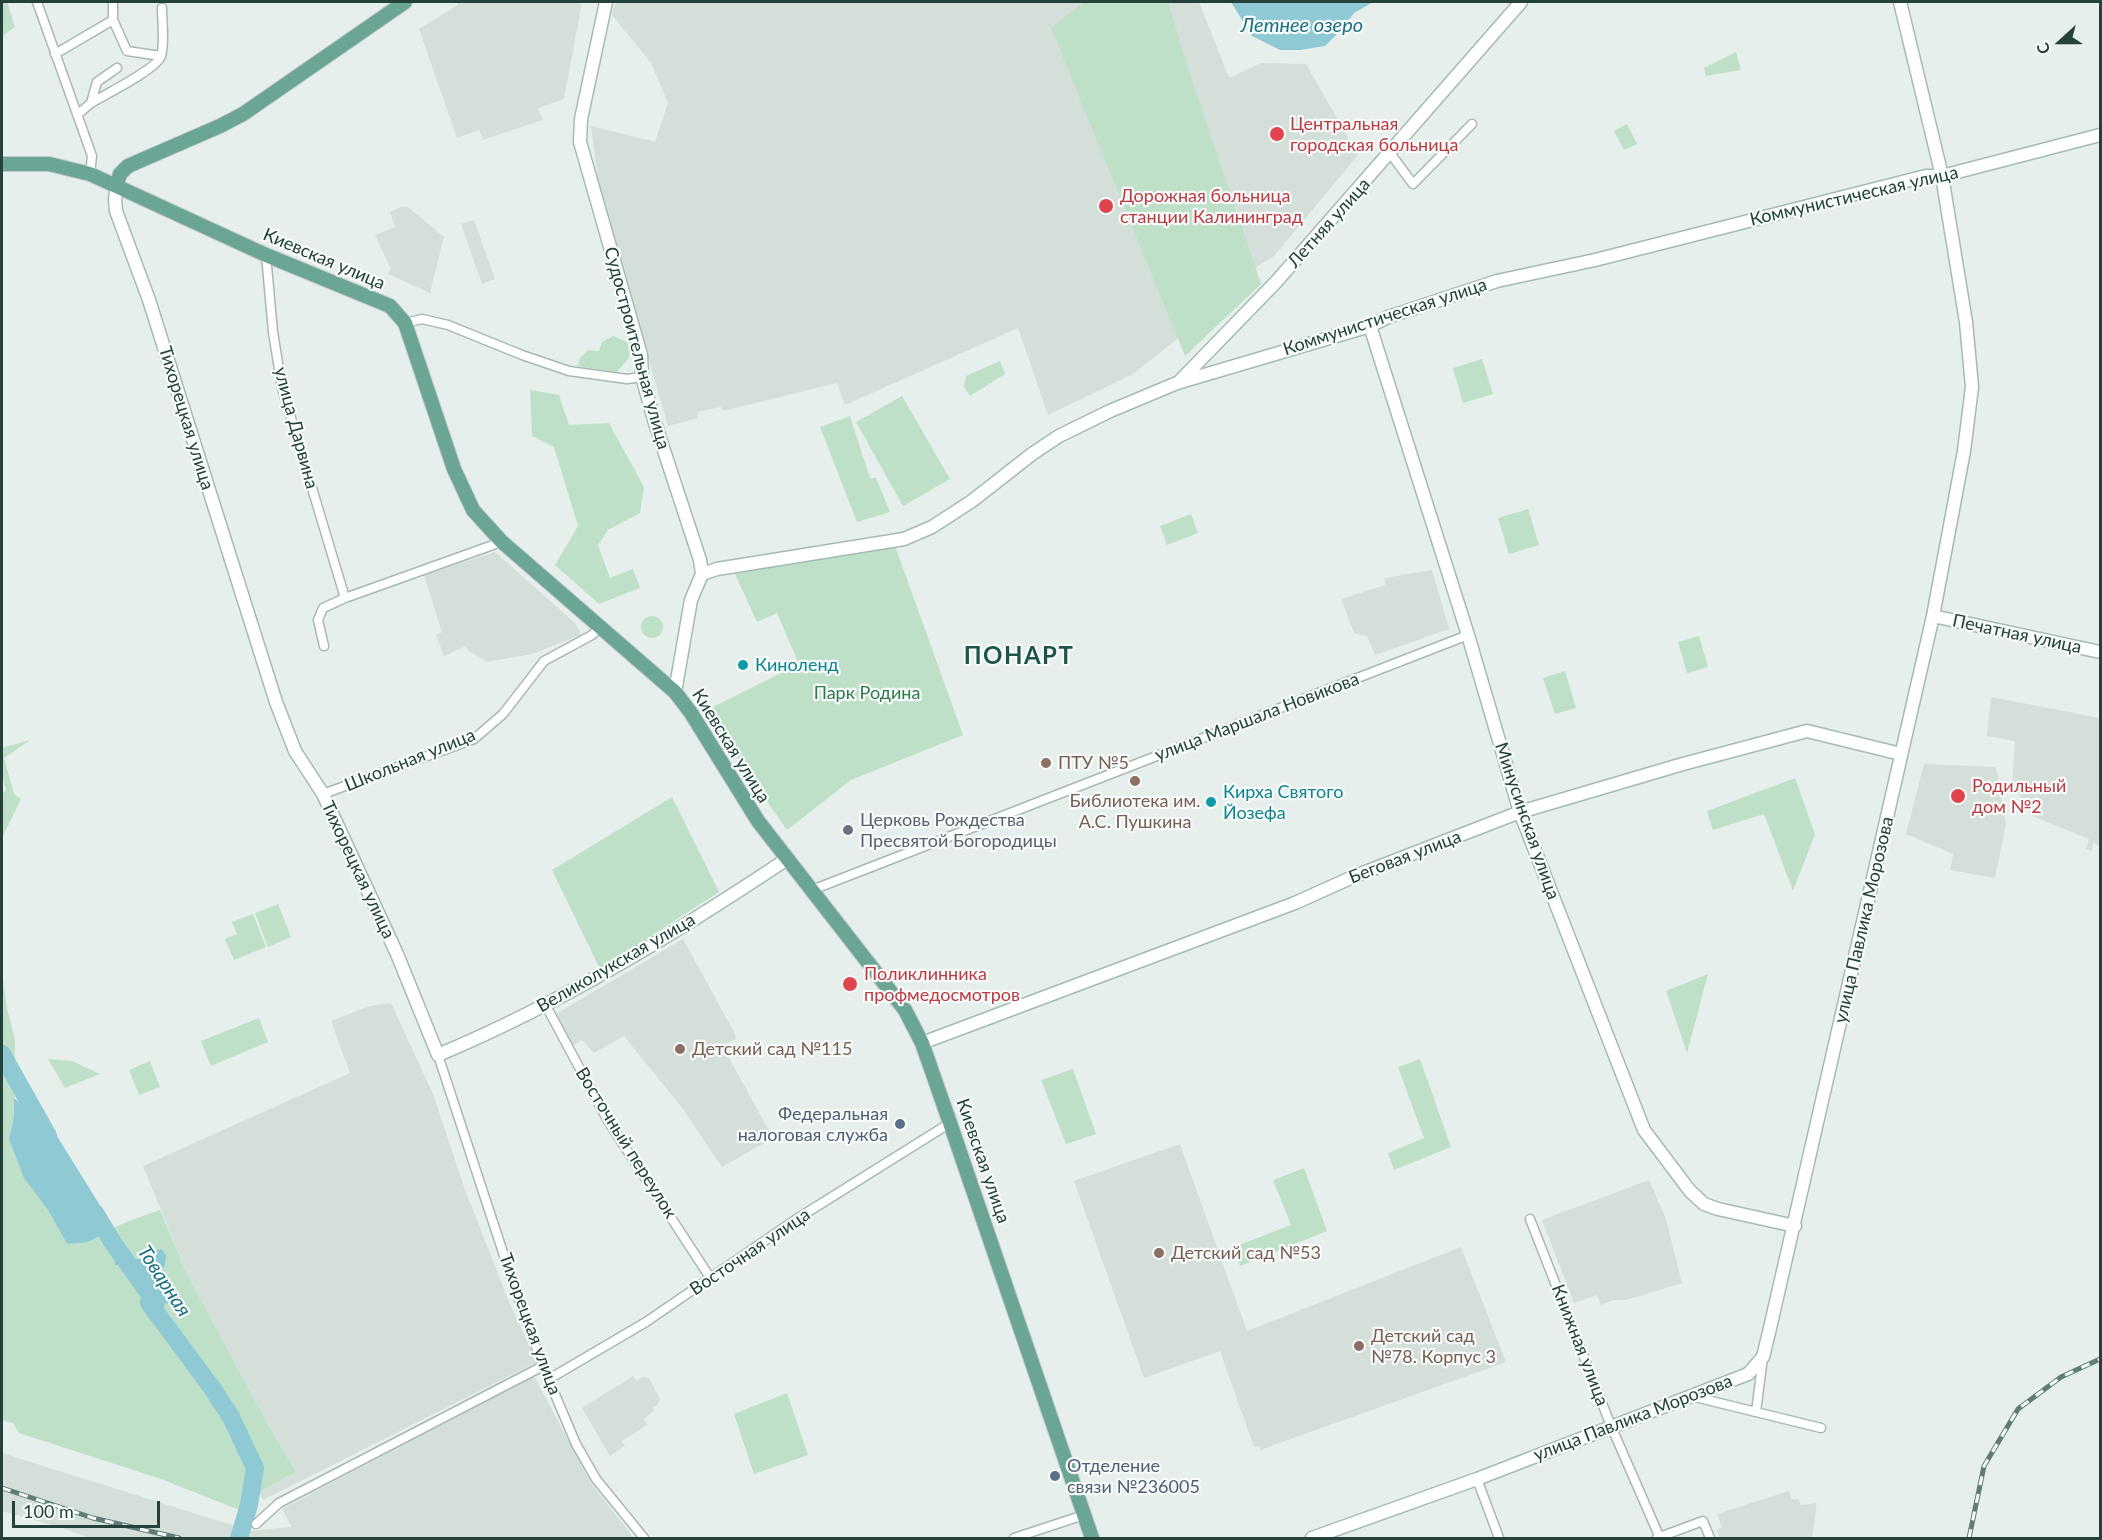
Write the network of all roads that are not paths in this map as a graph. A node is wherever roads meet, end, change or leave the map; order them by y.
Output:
1 (37, 2) edge
2 (113, 2) edge
3 (405, 2) edge
4 (606, 2) edge
5 (1521, 2) edge
6 (1900, 2) edge
7 (162, 8) dead end
8 (113, 20) junction
9 (56, 54) junction
10 (161, 56) junction
11 (117, 68) dead end
12 (91, 103) junction
13 (77, 115) junction
14 (1472, 124) dead end
15 (2100, 135) edge
16 (1390, 153) junction
17 (2, 164) edge
18 (90, 174) junction
19 (1942, 176) junction
20 (117, 184) junction
21 (266, 255) junction
22 (405, 323) junction
23 (1370, 326) junction
24 (642, 377) junction
25 (1177, 383) junction
26 (501, 541) junction
27 (702, 574) junction
28 (345, 598) junction
29 (1933, 616) junction
30 (600, 627) junction
31 (1468, 635) junction
32 (324, 646) dead end
33 (2100, 652) edge
34 (675, 692) junction
35 (1901, 754) junction
36 (323, 794) junction
37 (1520, 812) junction
38 (787, 859) junction
39 (812, 890) junction
40 (545, 1005) junction
41 (922, 1043) junction
42 (438, 1055) junction
43 (950, 1124) junction
44 (1530, 1219) dead end
45 (1795, 1226) junction
46 (711, 1279) junction
47 (1763, 1357) junction
48 (543, 1365) junction
49 (549, 1379) junction
50 (1691, 1396) junction
51 (1756, 1412) junction
52 (1611, 1426) junction
53 (1821, 1428) dead end
54 (1477, 1479) junction
55 (1084, 1515) junction
56 (256, 1524) dead end
57 (1659, 1538) edge
58 (644, 1539) edge
59 (1014, 1539) edge
60 (1092, 1539) edge
61 (1312, 1539) edge
62 (1499, 1539) edge
63 (1710, 1539) edge

1 - 9 street
2 - 8 street
3 - 20 main road
4 - 24 street, Судостроительная улица
5 - 16 street, Летняя улица
6 - 19 street, улица Павлика Морозова
7 - 10 street
8 - 9 street
8 - 10 street
9 - 13 street
10 - 12 street
11 - 12 street
12 - 13 street
13 - 18 street
14 - 16 street
15 - 19 street, Коммунистическая улица
16 - 25 street, Летняя улица
17 - 18 main road, Киевская улица
18 - 20 main road, Киевская улица
19 - 23 street, Коммунистическая улица
19 - 29 street, улица Павлика Морозова
20 - 21 main road, Киевская улица
20 - 36 street, Тихорецкая улица
21 - 22 main road, Киевская улица
21 - 28 street, улица Дарвина
22 - 24 street
22 - 26 main road, Киевская улица
23 - 25 street, Коммунистическая улица
23 - 31 street, Минусинская улица
24 - 27 street, Судостроительная улица
25 - 27 street, Коммунистическая улица
26 - 28 street
26 - 30 main road, Киевская улица
27 - 34 street
28 - 32 street
29 - 33 street, Печатная улица
29 - 35 street, улица Павлика Морозова
30 - 34 main road, Киевская улица
30 - 36 street, Школьная улица
31 - 37 street, Минусинская улица
31 - 39 street, улица Маршала Новикова
34 - 38 main road, Киевская улица
35 - 37 street, Беговая улица
35 - 45 street, улица Павлика Морозова
36 - 42 street, Тихорецкая улица
37 - 41 street, Беговая улица
37 - 45 street, Минусинская улица
38 - 39 main road, Киевская улица
38 - 40 street, Великолукская улица
39 - 41 main road, Киевская улица
40 - 42 street, Великолукская улица
40 - 46 street, Восточный переулок
41 - 43 main road, Киевская улица
42 - 48 street, Тихорецкая улица
43 - 46 street, Восточная улица
43 - 55 main road, Киевская улица
44 - 52 street, Книжная улица
45 - 47 street, улица Павлика Морозова
46 - 49 street, Восточная улица
47 - 50 street, улица Павлика Морозова
47 - 51 street
48 - 49 street, Тихорецкая улица
48 - 56 street
49 - 58 street, Тихорецкая улица
50 - 51 street
50 - 52 street, улица Павлика Морозова
51 - 53 street
52 - 54 street, улица Павлика Морозова
52 - 57 street, Книжная улица
54 - 61 street, улица Павлика Морозова
54 - 62 street
55 - 59 street
55 - 60 main road, Киевская улица
57 - 63 street

